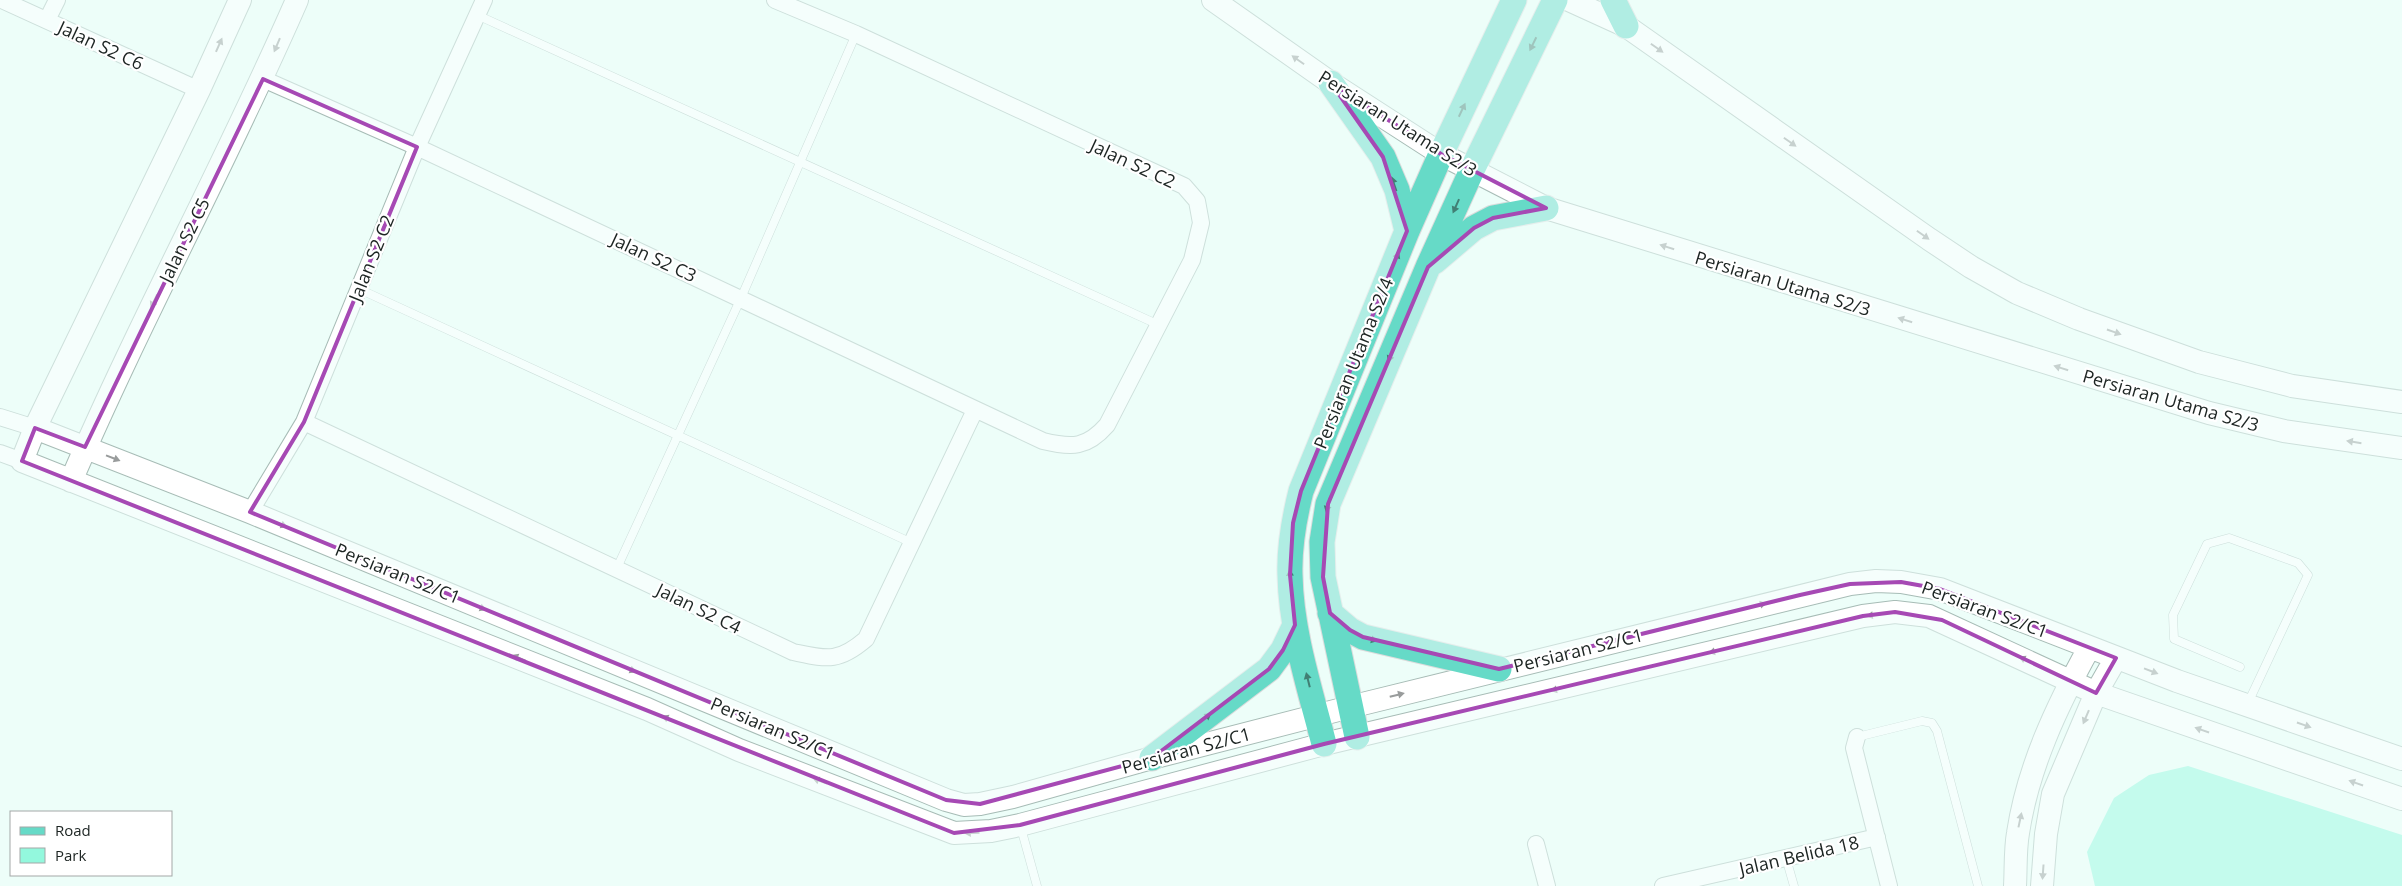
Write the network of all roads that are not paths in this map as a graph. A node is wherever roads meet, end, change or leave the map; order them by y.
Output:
1 (2, 0) edge
2 (57, 0) edge
3 (240, 0) edge
4 (297, 0) edge
5 (775, 0) edge
6 (1213, 0) edge
7 (1514, 0) edge
8 (1555, 0) edge
9 (1569, 0) edge
10 (1613, 0) edge
11 (480, 7) edge
12 (47, 20) junction
13 (1626, 26) junction
14 (856, 34) junction
15 (263, 79) junction
16 (1331, 83) junction
17 (199, 90) junction
18 (417, 146) junction
19 (1441, 154) junction
20 (800, 160) junction
21 (1472, 170) junction
22 (1546, 208) junction
23 (1407, 231) junction
24 (1428, 267) junction
25 (359, 289) junction
26 (741, 298) junction
27 (1159, 325) junction
28 (2402, 402) edge
29 (975, 410) junction
30 (0, 417) edge
31 (304, 422) junction
32 (35, 428) junction
33 (679, 435) junction
34 (1043, 441) joint
35 (85, 447) junction
36 (2402, 448) edge
37 (0, 452) edge
38 (22, 461) junction
39 (71, 481) junction
40 (250, 512) junction
41 (912, 543) junction
42 (617, 568) junction
43 (1330, 613) junction
44 (1295, 625) junction
45 (2089, 648) junction
46 (2116, 658) junction
47 (2240, 667) dead end
48 (1499, 669) junction
49 (2070, 681) junction
50 (2096, 693) junction
51 (2247, 705) junction
52 (1350, 707) junction
53 (1316, 716) junction
54 (1357, 737) junction
55 (1858, 737) joint
56 (1324, 744) junction
57 (1152, 758) junction
58 (2402, 759) edge
59 (1013, 797) junction
60 (2402, 799) edge
61 (1020, 825) junction
62 (1877, 837) junction
63 (1536, 844) dead end
64 (1786, 858) junction
65 (1718, 880) edge
66 (1037, 886) edge
67 (1547, 886) edge
68 (1663, 886) edge
69 (1794, 886) edge
70 (1889, 886) edge
71 (1978, 886) edge
72 (2015, 886) edge
73 (2042, 886) edge

1 - 12 street, Jalan S2 C6
2 - 12 street
17 -> 3 street
4 -> 15 street, Jalan S2 C5
5 - 14 street, Jalan S2 C2
16 -> 6 street, Persiaran Utama S2/3
19 -> 7 main road, Persiaran Utama S2/4
8 -> 21 main road, Persiaran Utama S2/4
9 - 13 street
10 - 13 main road
11 - 18 street, Jalan S2 C2
11 - 20 lane
12 - 17 street, Jalan S2 C6
13 -> 28 street
14 - 20 lane
14 - 27 street, Jalan S2 C2
15 - 18 street, Jalan S2 C3
15 -> 35 street, Jalan S2 C5
16 - 19 street, Persiaran Utama S2/3
23 -> 16 main road
17 - 32 street
18 - 25 street, Jalan S2 C2
18 - 26 street, Jalan S2 C3
19 - 21 street, Persiaran Utama S2/3
19 - 23 main road, Persiaran Utama S2/4
20 - 26 lane
20 - 27 lane
21 - 22 street, Persiaran Utama S2/3
21 -> 24 main road, Persiaran Utama S2/4
22 - 24 main road
36 -> 22 street, Persiaran Utama S2/3
44 -> 23 main road, Persiaran Utama S2/4
24 -> 43 main road, Persiaran Utama S2/4
25 - 31 street, Jalan S2 C2
25 - 33 lane
26 - 29 street, Jalan S2 C3
26 - 33 lane
27 - 34 street, Jalan S2 C2
29 - 34 street, Jalan S2 C3
29 - 41 street, Jalan S2 C4
30 - 32 street, Persiaran S2/C1
31 - 40 street, Jalan S2 C2
31 - 42 street, Jalan S2 C4
32 - 35 street, Persiaran S2/C1
32 - 38 street
33 - 41 lane
33 - 42 lane
35 - 39 street, Jalan S2 C5
35 -> 40 street, Persiaran S2/C1
37 - 38 street, Persiaran S2/C1
38 - 39 street, Persiaran S2/C1
61 -> 39 street, Persiaran S2/C1
40 -> 59 street, Persiaran S2/C1
41 - 42 street, Jalan S2 C4
43 -> 48 main road
43 - 52 main road, Persiaran Utama S2/4
53 -> 44 main road, Persiaran Utama S2/4
57 -> 44 main road
45 - 46 street, Persiaran S2/C1
48 -> 45 street, Persiaran S2/C1
45 - 49 street
46 - 50 street
46 -> 51 street, Persiaran S2/C1
47 - 51 lane
52 -> 48 street, Persiaran S2/C1
49 - 50 street, Persiaran S2/C1
49 -> 54 street, Persiaran S2/C1
72 -> 49 street
60 -> 50 street, Persiaran S2/C1
50 -> 73 street
51 -> 58 street, Persiaran S2/C1
52 - 53 street, Persiaran S2/C1
52 - 54 main road, Persiaran Utama S2/4
53 - 56 main road, Persiaran Utama S2/4
53 - 57 street, Persiaran S2/C1
54 - 56 street, Persiaran S2/C1
55 - 62 street
55 - 71 lane
56 - 61 street, Persiaran S2/C1
57 - 59 street, Persiaran S2/C1
59 - 61 street
61 - 66 lane
62 - 64 street, Jalan Belida 18
62 - 70 street
63 - 67 street
64 - 65 street, Jalan Belida 18
64 - 69 lane
65 - 68 street, Jalan Belida 18

